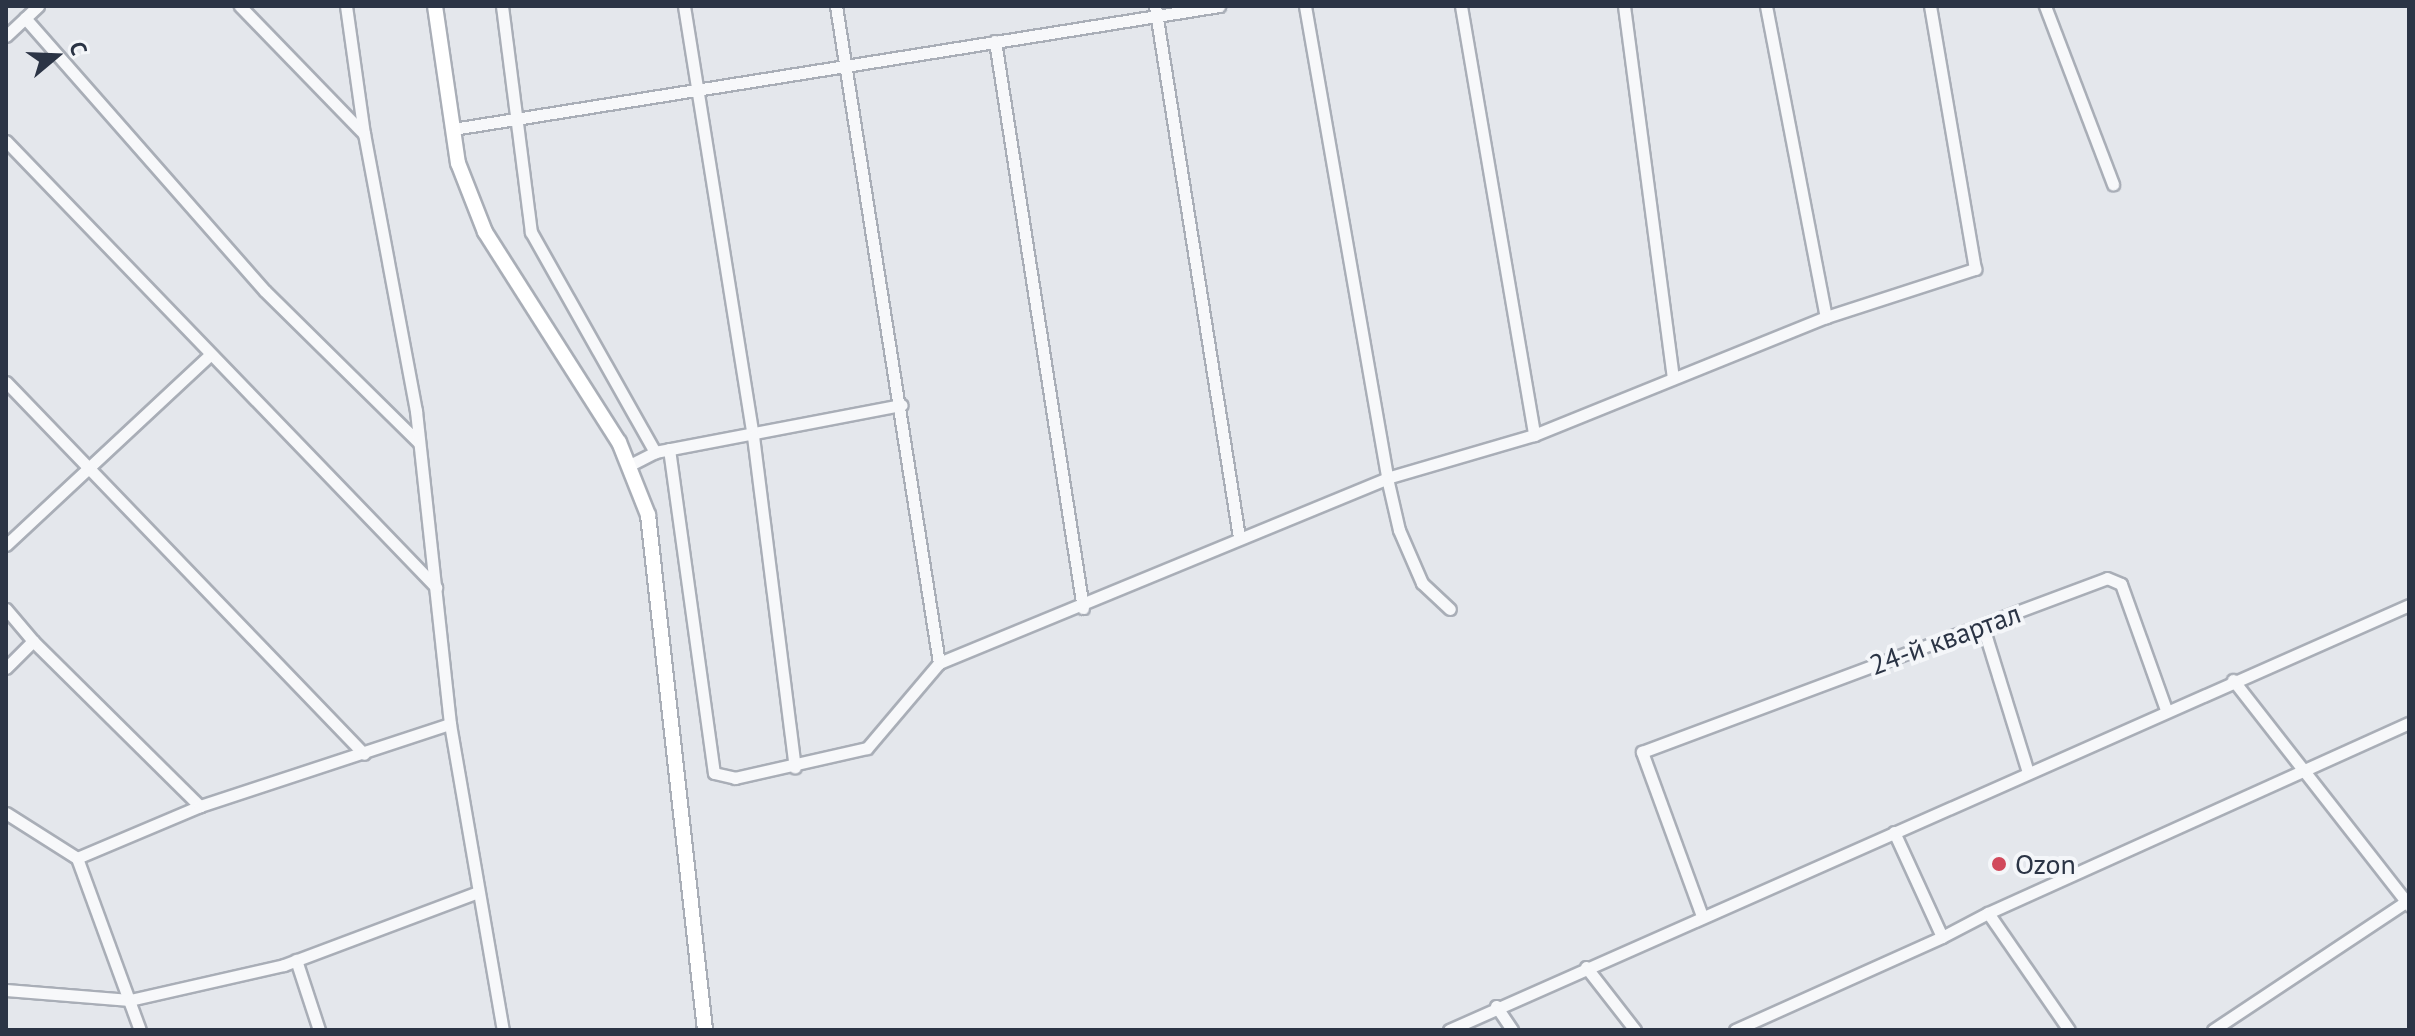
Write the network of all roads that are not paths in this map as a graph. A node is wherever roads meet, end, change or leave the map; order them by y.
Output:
1 (38, 6) edge
2 (240, 6) edge
3 (346, 6) edge
4 (435, 6) edge
5 (502, 6) edge
6 (684, 6) edge
7 (836, 6) edge
8 (1219, 6) edge
9 (1305, 6) edge
10 (1461, 6) edge
11 (1624, 6) edge
12 (1766, 6) edge
13 (1930, 6) edge
14 (2045, 6) edge
15 (1156, 11) edge
16 (25, 18) junction
17 (7, 34) edge
18 (995, 41) junction
19 (844, 65) junction
20 (697, 88) junction
21 (516, 119) junction
22 (453, 129) junction
23 (364, 134) junction
24 (6, 141) edge
25 (2113, 184) dead end
26 (1826, 317) junction
27 (210, 355) junction
28 (1673, 376) junction
29 (6, 382) edge
30 (902, 405) junction
31 (1534, 435) junction
32 (753, 436) junction
33 (419, 443) junction
34 (669, 449) junction
35 (655, 452) junction
36 (628, 466) junction
37 (88, 471) junction
38 (1387, 478) junction
39 (1239, 537) junction
40 (6, 545) edge
41 (436, 587) junction
42 (2409, 605) edge
43 (1083, 608) junction
44 (6, 609) edge
45 (1450, 609) dead end
46 (1983, 627) junction
47 (33, 641) junction
48 (939, 663) junction
49 (6, 668) edge
50 (2233, 680) junction
51 (2166, 710) junction
52 (2409, 723) edge
53 (450, 724) junction
54 (364, 754) junction
55 (795, 767) junction
56 (2301, 770) junction
57 (2028, 772) junction
58 (200, 806) junction
59 (6, 813) edge
60 (1894, 832) junction
61 (77, 858) junction
62 (476, 893) junction
63 (2408, 902) edge
64 (1988, 913) junction
65 (1702, 916) junction
66 (1942, 937) junction
67 (296, 960) junction
68 (1586, 967) junction
69 (6, 990) edge
70 (130, 1000) junction
71 (1496, 1006) junction
72 (140, 1030) edge
73 (319, 1030) edge
74 (503, 1030) edge
75 (705, 1030) edge
76 (1449, 1030) edge
77 (1512, 1030) edge
78 (1635, 1030) edge
79 (1735, 1030) edge
80 (2069, 1030) edge
81 (2213, 1030) edge

1 - 16 street
2 - 23 street
3 - 23 street
4 - 22 main road
5 - 21 street
6 - 20 street
7 - 19 street
8 - 15 street
9 - 38 street
10 - 31 street
11 - 28 street
12 - 26 street
13 - 26 street
14 - 25 street
15 - 18 street
15 - 39 street
16 - 17 street
16 - 33 street
18 - 19 street
18 - 43 street
19 - 20 street
19 - 30 street
20 - 21 street
20 - 32 street
21 - 22 street
21 - 35 street
22 - 36 main road
23 - 33 street
24 - 27 street
26 - 28 street
27 - 37 street
27 - 41 street
28 - 31 street
29 - 37 street
30 - 32 street
30 - 48 street
31 - 38 street
32 - 34 street
32 - 55 street
33 - 41 street
34 - 35 street
34 - 55 street
35 - 36 street
36 - 75 main road
37 - 40 street
37 - 54 street
38 - 39 street
38 - 45 street
39 - 43 street
41 - 53 street
42 - 50 street
43 - 48 street
44 - 47 street
46 - 51 street, 24-й квартал
46 - 57 street
46 - 65 street, 24-й квартал
47 - 49 street
47 - 58 street
48 - 55 street
50 - 51 street
50 - 56 street
51 - 57 street
52 - 56 street
53 - 54 street
53 - 62 street
54 - 58 street
56 - 63 street
56 - 64 street
57 - 60 street
58 - 61 street
59 - 61 street
60 - 65 street
60 - 66 street
61 - 70 street
62 - 67 street
62 - 74 street
63 - 81 street
64 - 66 street
64 - 80 street
65 - 68 street
66 - 79 street
67 - 70 street
67 - 73 street
68 - 71 street
68 - 78 street
69 - 70 street
70 - 72 street
71 - 76 street
71 - 77 street

